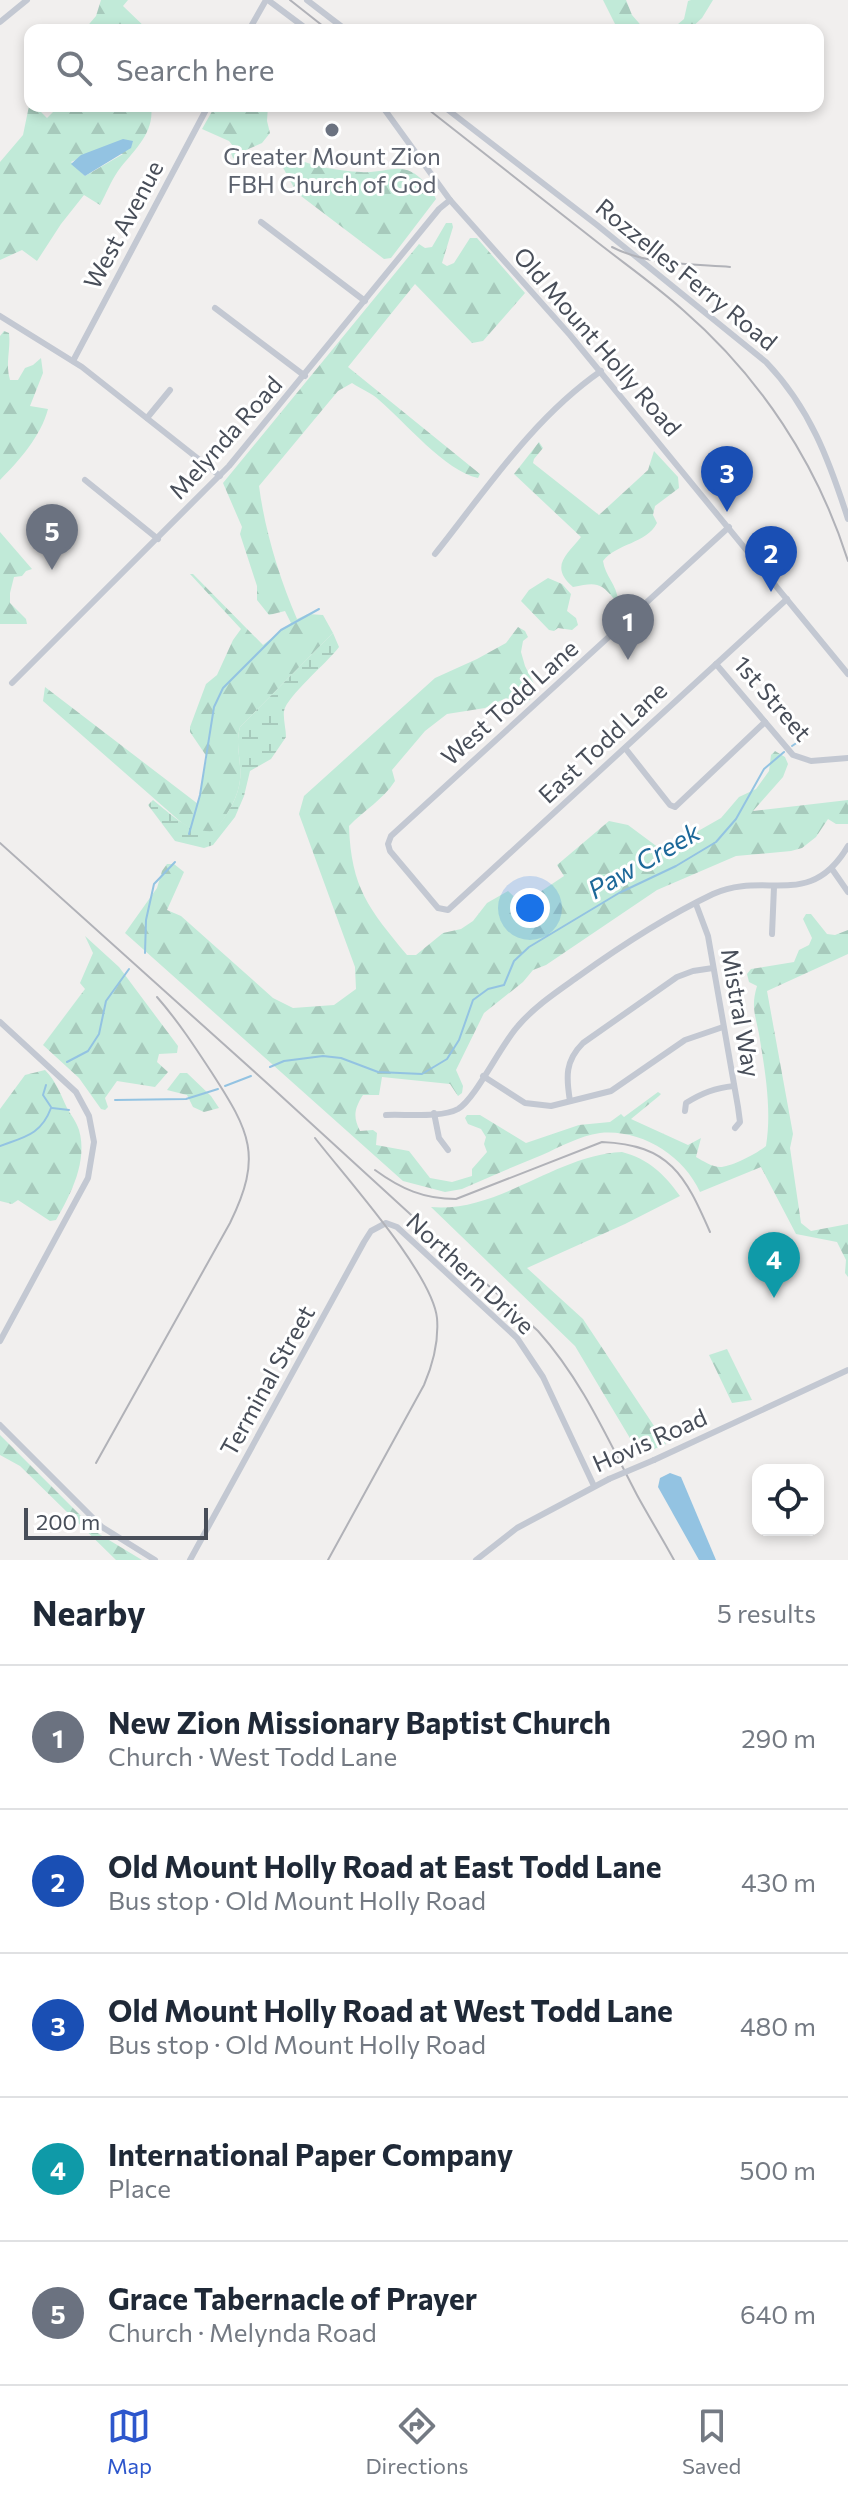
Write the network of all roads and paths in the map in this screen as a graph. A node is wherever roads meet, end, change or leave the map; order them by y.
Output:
1 (27, 0) edge
2 (267, 0) edge
3 (307, 0) edge
4 (0, 22) edge
5 (253, 24) edge
6 (300, 24) edge
7 (338, 24) edge
8 (205, 112) edge
9 (386, 112) edge
10 (451, 112) edge
11 (450, 200) junction
12 (261, 222) dead end
13 (365, 301) junction
14 (215, 308) dead end
15 (0, 316) edge
16 (73, 361) junction
17 (601, 371) junction
18 (305, 376) junction
19 (170, 390) dead end
20 (147, 418) junction
21 (220, 476) junction
22 (85, 480) dead end
23 (848, 519) edge
24 (729, 527) junction
25 (158, 539) junction
26 (435, 554) dead end
27 (787, 599) junction
28 (716, 664) junction
29 (848, 674) edge
30 (12, 683) dead end
31 (765, 722) junction
32 (625, 748) junction
33 (848, 758) edge
34 (848, 846) edge
35 (832, 869) junction
36 (774, 887) junction
37 (848, 892) edge
38 (696, 904) junction
39 (443, 911) joint
40 (772, 934) dead end
41 (713, 968) junction
42 (0, 1022) edge
43 (723, 1027) junction
44 (483, 1076) junction
45 (734, 1086) junction
46 (570, 1101) junction
47 (685, 1111) dead end
48 (434, 1113) junction
49 (386, 1115) dead end
50 (735, 1128) dead end
51 (448, 1150) dead end
52 (382, 1224) joint
53 (0, 1341) edge
54 (848, 1370) edge
55 (0, 1425) edge
56 (594, 1486) junction
57 (155, 1560) edge
58 (190, 1560) edge
59 (476, 1560) edge

1 - 4 street
2 - 5 street
2 - 6 street
3 - 7 street
8 - 16 street, West Avenue
9 - 11 street, Old Mount Holly Road
10 - 23 street, Rozzelles Ferry Road
11 - 13 street, Melynda Road
11 - 17 street, Old Mount Holly Road
12 - 13 street
13 - 18 street, Melynda Road
14 - 18 street
15 - 16 street
16 - 20 street
17 - 24 street, Old Mount Holly Road
17 - 26 street
18 - 21 street, Melynda Road
19 - 20 street
20 - 21 street
21 - 25 street, Melynda Road
22 - 25 street
24 - 27 street, Old Mount Holly Road
24 - 39 street, West Todd Lane
25 - 30 street, Melynda Road
27 - 28 street, East Todd Lane
27 - 29 street, Old Mount Holly Road
28 - 31 street, 1st Street
28 - 32 street, East Todd Lane
31 - 32 street
31 - 33 street, 1st Street
32 - 39 street, East Todd Lane
34 - 35 street
35 - 36 street
35 - 37 street
36 - 38 street
36 - 40 street
38 - 41 street, Mistral Way
38 - 44 street
41 - 43 street, Mistral Way
41 - 46 street
42 - 53 street
43 - 45 street, Mistral Way
43 - 46 street
44 - 46 street
44 - 48 street
45 - 47 street
45 - 50 street, Mistral Way
48 - 49 street
48 - 51 street
52 - 56 street, Northern Drive
52 - 58 street, Terminal Street
54 - 56 street, Hovis Road, bridge
55 - 57 street
56 - 59 street, Hovis Road

